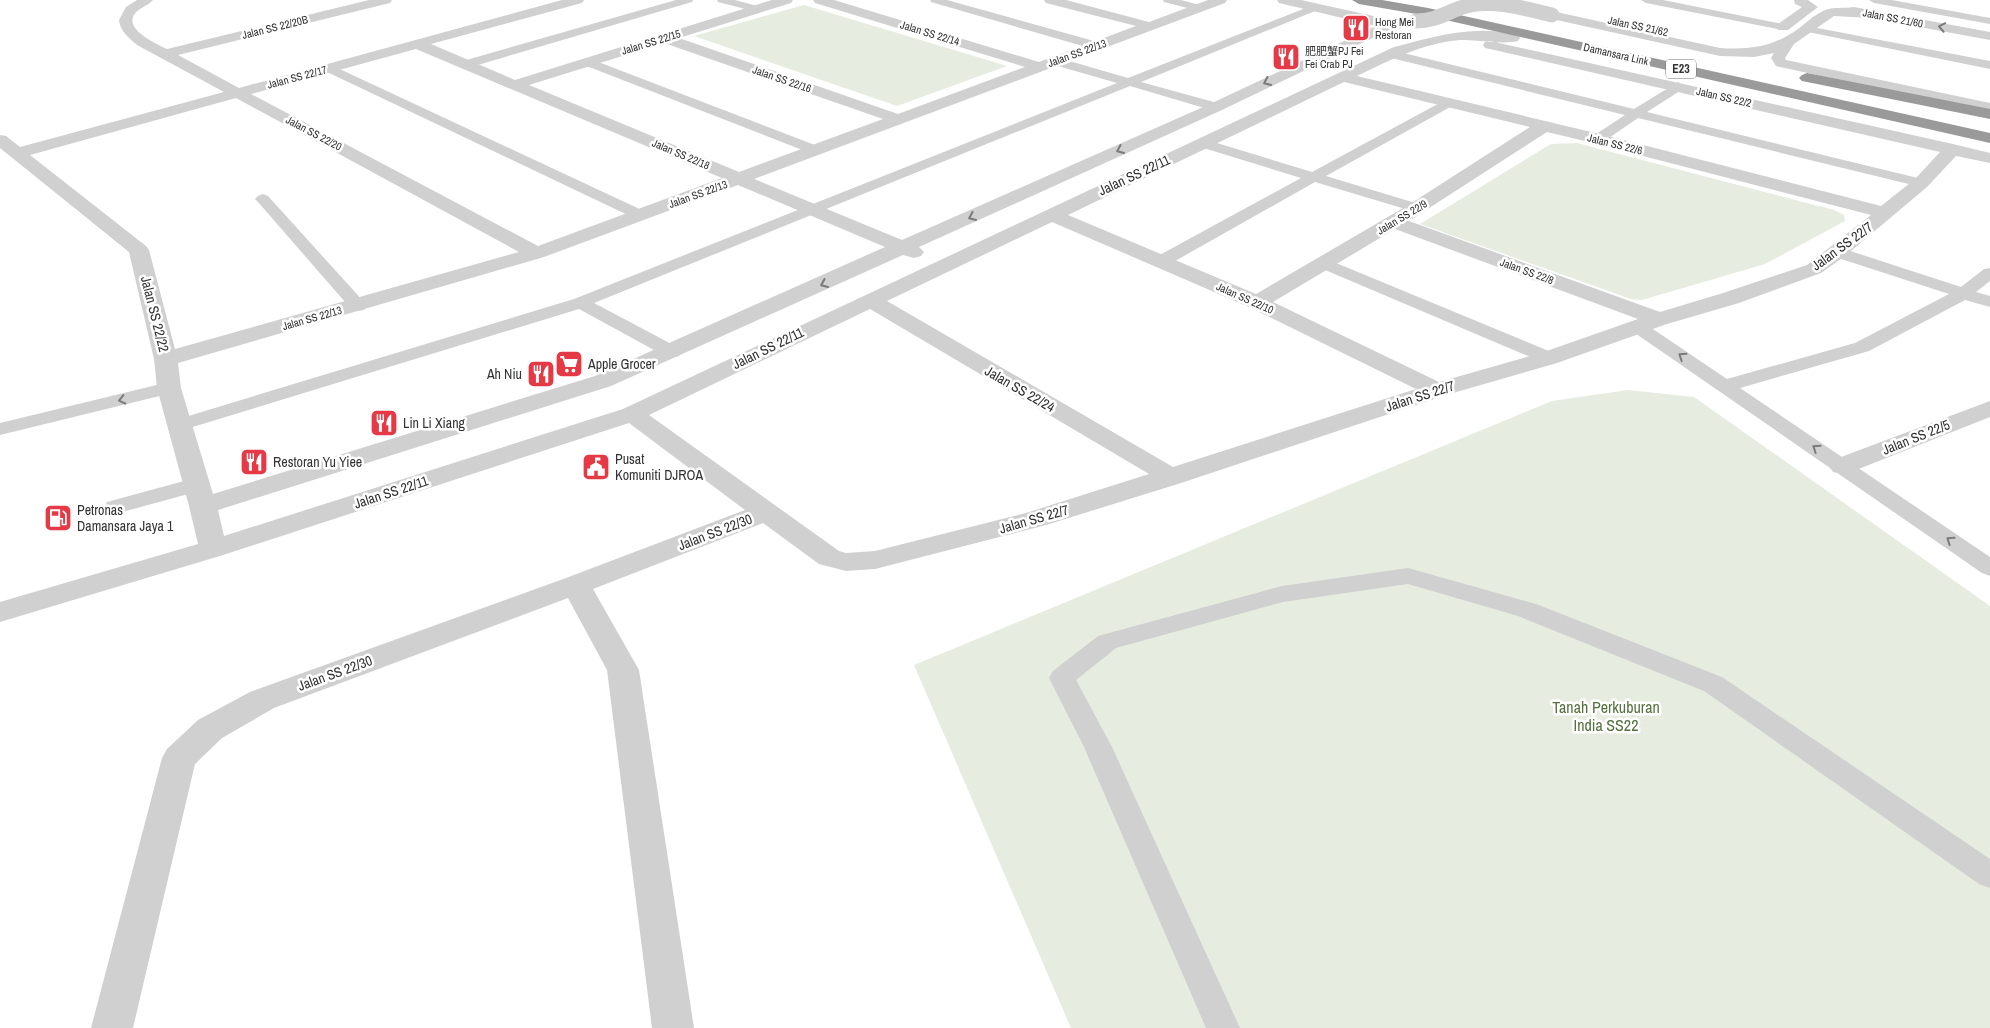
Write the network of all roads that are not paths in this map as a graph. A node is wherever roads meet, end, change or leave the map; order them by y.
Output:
1 (146, 0) edge
2 (385, 0) edge
3 (577, 0) edge
4 (688, 0) edge
5 (722, 0) edge
6 (786, 0) edge
7 (820, 0) edge
8 (935, 0) edge
9 (1051, 0) edge
10 (1168, 0) edge
11 (1220, 0) edge
12 (1284, 0) edge
13 (1408, 0) edge
14 (1514, 0) edge
15 (1646, 0) edge
16 (1798, 0) edge
17 (1365, 1) edge
18 (1315, 4) edge
19 (1872, 7) edge
20 (1199, 8) junction
21 (757, 9) junction
22 (1990, 21) edge
23 (1391, 24) junction
24 (1150, 26) junction
25 (1783, 26) junction
26 (1807, 29) junction
27 (1458, 36) junction
28 (1990, 36) edge
29 (665, 38) junction
30 (1513, 38) junction
31 (417, 44) junction
32 (1097, 46) junction
33 (1784, 49) junction
34 (1395, 52) junction
35 (166, 54) junction
36 (1663, 55) junction
37 (588, 62) junction
38 (467, 64) junction
39 (1048, 64) junction
40 (1990, 65) edge
41 (329, 68) junction
42 (1344, 77) junction
43 (1130, 82) junction
44 (517, 84) junction
45 (1678, 86) junction
46 (238, 93) junction
47 (1990, 98) edge
48 (1447, 103) junction
49 (1216, 107) junction
50 (1990, 108) edge
51 (1636, 114) junction
52 (1990, 114) edge
53 (898, 119) junction
54 (1544, 126) junction
55 (1990, 128) edge
56 (1990, 138) edge
57 (1598, 139) junction
58 (0, 140) edge
59 (1202, 143) junction
60 (1990, 146) edge
61 (1954, 149) junction
62 (815, 150) junction
63 (18, 153) junction
64 (1990, 158) edge
65 (1314, 177) junction
66 (738, 179) junction
67 (1921, 183) junction
68 (263, 199) dead end
69 (1417, 208) junction
70 (813, 209) junction
71 (1885, 213) junction
72 (1050, 214) junction
73 (640, 215) junction
74 (1394, 222) junction
75 (904, 248) junction
76 (1838, 252) junction
77 (537, 253) junction
78 (1162, 261) junction
79 (1324, 263) junction
80 (945, 264) junction
81 (1990, 273) edge
82 (1964, 293) junction
83 (869, 300) junction
84 (1256, 302) junction
85 (1990, 302) edge
86 (580, 303) junction
87 (358, 306) junction
88 (1649, 323) junction
89 (672, 352) junction
90 (1549, 358) junction
91 (166, 359) junction
92 (1725, 386) junction
93 (169, 388) junction
94 (1437, 390) junction
95 (1990, 408) edge
96 (632, 414) junction
97 (179, 425) junction
98 (0, 429) edge
99 (1842, 466) junction
100 (1172, 477) junction
101 (195, 485) junction
102 (203, 506) junction
103 (115, 507) dead end
104 (765, 512) junction
105 (213, 549) junction
106 (1990, 568) edge
107 (576, 585) junction
108 (0, 612) edge
109 (1990, 875) edge
110 (112, 1028) edge
111 (673, 1028) edge
112 (1223, 1028) edge

1 - 35 street, Jalan SS 22/20
2 - 35 street, Jalan SS 22/20B
3 - 31 street, Jalan SS 22/17
4 - 38 lane
5 - 21 lane
6 - 21 street, Jalan SS 22/15
7 - 39 street, Jalan SS 22/14
8 - 32 lane
9 - 24 street
10 - 20 lane
11 - 20 street, Jalan SS 22/13
12 - 18 street
13 - 36 highway, Damansara Link / E23
14 - 25 street, Jalan SS 21/62
15 - 25 lane
16 - 19 street, Jalan SS 21/60
16 - 25 street
17 - 30 highway
17 - 56 highway, Damansara Link / E23
18 - 23 street
18 - 33 street, bridge
18 - 43 lane
19 - 22 lane
19 - 26 street
28 -> 19 street, Jalan SS 21/60
20 - 24 street, Jalan SS 22/13
21 - 29 street, Jalan SS 22/15
23 - 34 street
23 -> 49 street
24 - 32 street, Jalan SS 22/13
26 - 33 street
26 - 40 lane
27 - 30 street, Jalan SS 22/11
27 - 34 street, Jalan SS 22/11
27 - 45 street, Jalan SS 22/2
29 - 37 street, Jalan SS 22/15
29 - 53 street, Jalan SS 22/16
30 - 60 highway
31 - 38 street, Jalan SS 22/18
31 - 41 street, Jalan SS 22/17
32 - 39 street, Jalan SS 22/13
33 - 47 street
33 - 50 street
34 - 42 street, Jalan SS 22/11
34 - 51 lane
35 - 46 street, Jalan SS 22/20
36 - 52 highway
36 - 55 highway, Damansara Link / E23
37 - 44 street, Jalan SS 22/15
37 - 62 lane
38 - 44 street, Jalan SS 22/18
39 - 43 lane
39 - 53 street, Jalan SS 22/13
41 - 46 street, Jalan SS 22/17
41 - 73 lane
42 - 48 street, Jalan SS 22/6
42 - 59 street, Jalan SS 22/11
43 - 49 lane
43 - 70 lane
44 - 66 street, Jalan SS 22/18
45 - 51 lane
45 - 61 street, Jalan SS 22/2
46 - 63 street, Jalan SS 22/17
46 - 77 street, Jalan SS 22/20
48 - 54 street, Jalan SS 22/6
48 - 65 lane
49 -> 75 street
51 - 57 lane
51 - 67 lane
53 - 62 street, Jalan SS 22/13
54 - 57 street, Jalan SS 22/6
54 - 69 street, Jalan SS 22/9
57 - 71 street, Jalan SS 22/6
58 - 63 street, Jalan SS 22/22
59 - 65 lane
59 - 72 street, Jalan SS 22/11
61 - 64 street, Jalan SS 22/2
61 - 67 street, Jalan SS 22/7
62 - 66 street, Jalan SS 22/13
63 - 91 street, Jalan SS 22/22
65 - 69 lane
65 - 78 lane
66 - 70 street, Jalan SS 22/18
66 - 73 street, Jalan SS 22/13
67 - 71 street, Jalan SS 22/7
68 - 87 lane
69 - 74 street, Jalan SS 22/9
70 - 75 street, Jalan SS 22/18
70 - 86 lane
71 - 76 street, Jalan SS 22/7
72 - 78 street, Jalan SS 22/10
72 - 80 street, Jalan SS 22/11
73 - 77 street, Jalan SS 22/13
74 - 79 street, Jalan SS 22/9
74 - 88 street, Jalan SS 22/8
75 - 80 street, Jalan SS 22/18
75 -> 89 street
76 - 82 lane
76 - 88 street, Jalan SS 22/7
77 - 87 street, Jalan SS 22/13
78 - 84 street, Jalan SS 22/10
79 - 84 street, Jalan SS 22/9
79 - 90 lane
80 - 83 street, Jalan SS 22/11
81 - 82 lane
82 - 85 lane
82 - 92 lane
83 - 96 street, Jalan SS 22/11
83 - 100 street, Jalan SS 22/24
84 - 94 street, Jalan SS 22/10
86 - 89 lane
86 - 97 lane
87 - 91 street, Jalan SS 22/13
88 - 90 street, Jalan SS 22/7
92 -> 88 lane
89 - 102 street
90 - 94 street, Jalan SS 22/7
91 - 93 street, Jalan SS 22/22
99 -> 92 lane
93 - 97 street, Jalan SS 22/22
93 -> 98 lane
94 - 100 street, Jalan SS 22/7
95 - 99 street, Jalan SS 22/5
96 - 104 street
96 - 105 street, Jalan SS 22/11
97 - 101 street, Jalan SS 22/22
106 -> 99 lane
100 - 104 street, Jalan SS 22/7
101 - 102 street, Jalan SS 22/22
101 - 103 lane
102 - 105 street, Jalan SS 22/22
104 - 107 street, Jalan SS 22/30
105 - 108 street, Jalan SS 22/11
107 - 110 street, Jalan SS 22/30
107 - 111 street
109 - 112 lane

